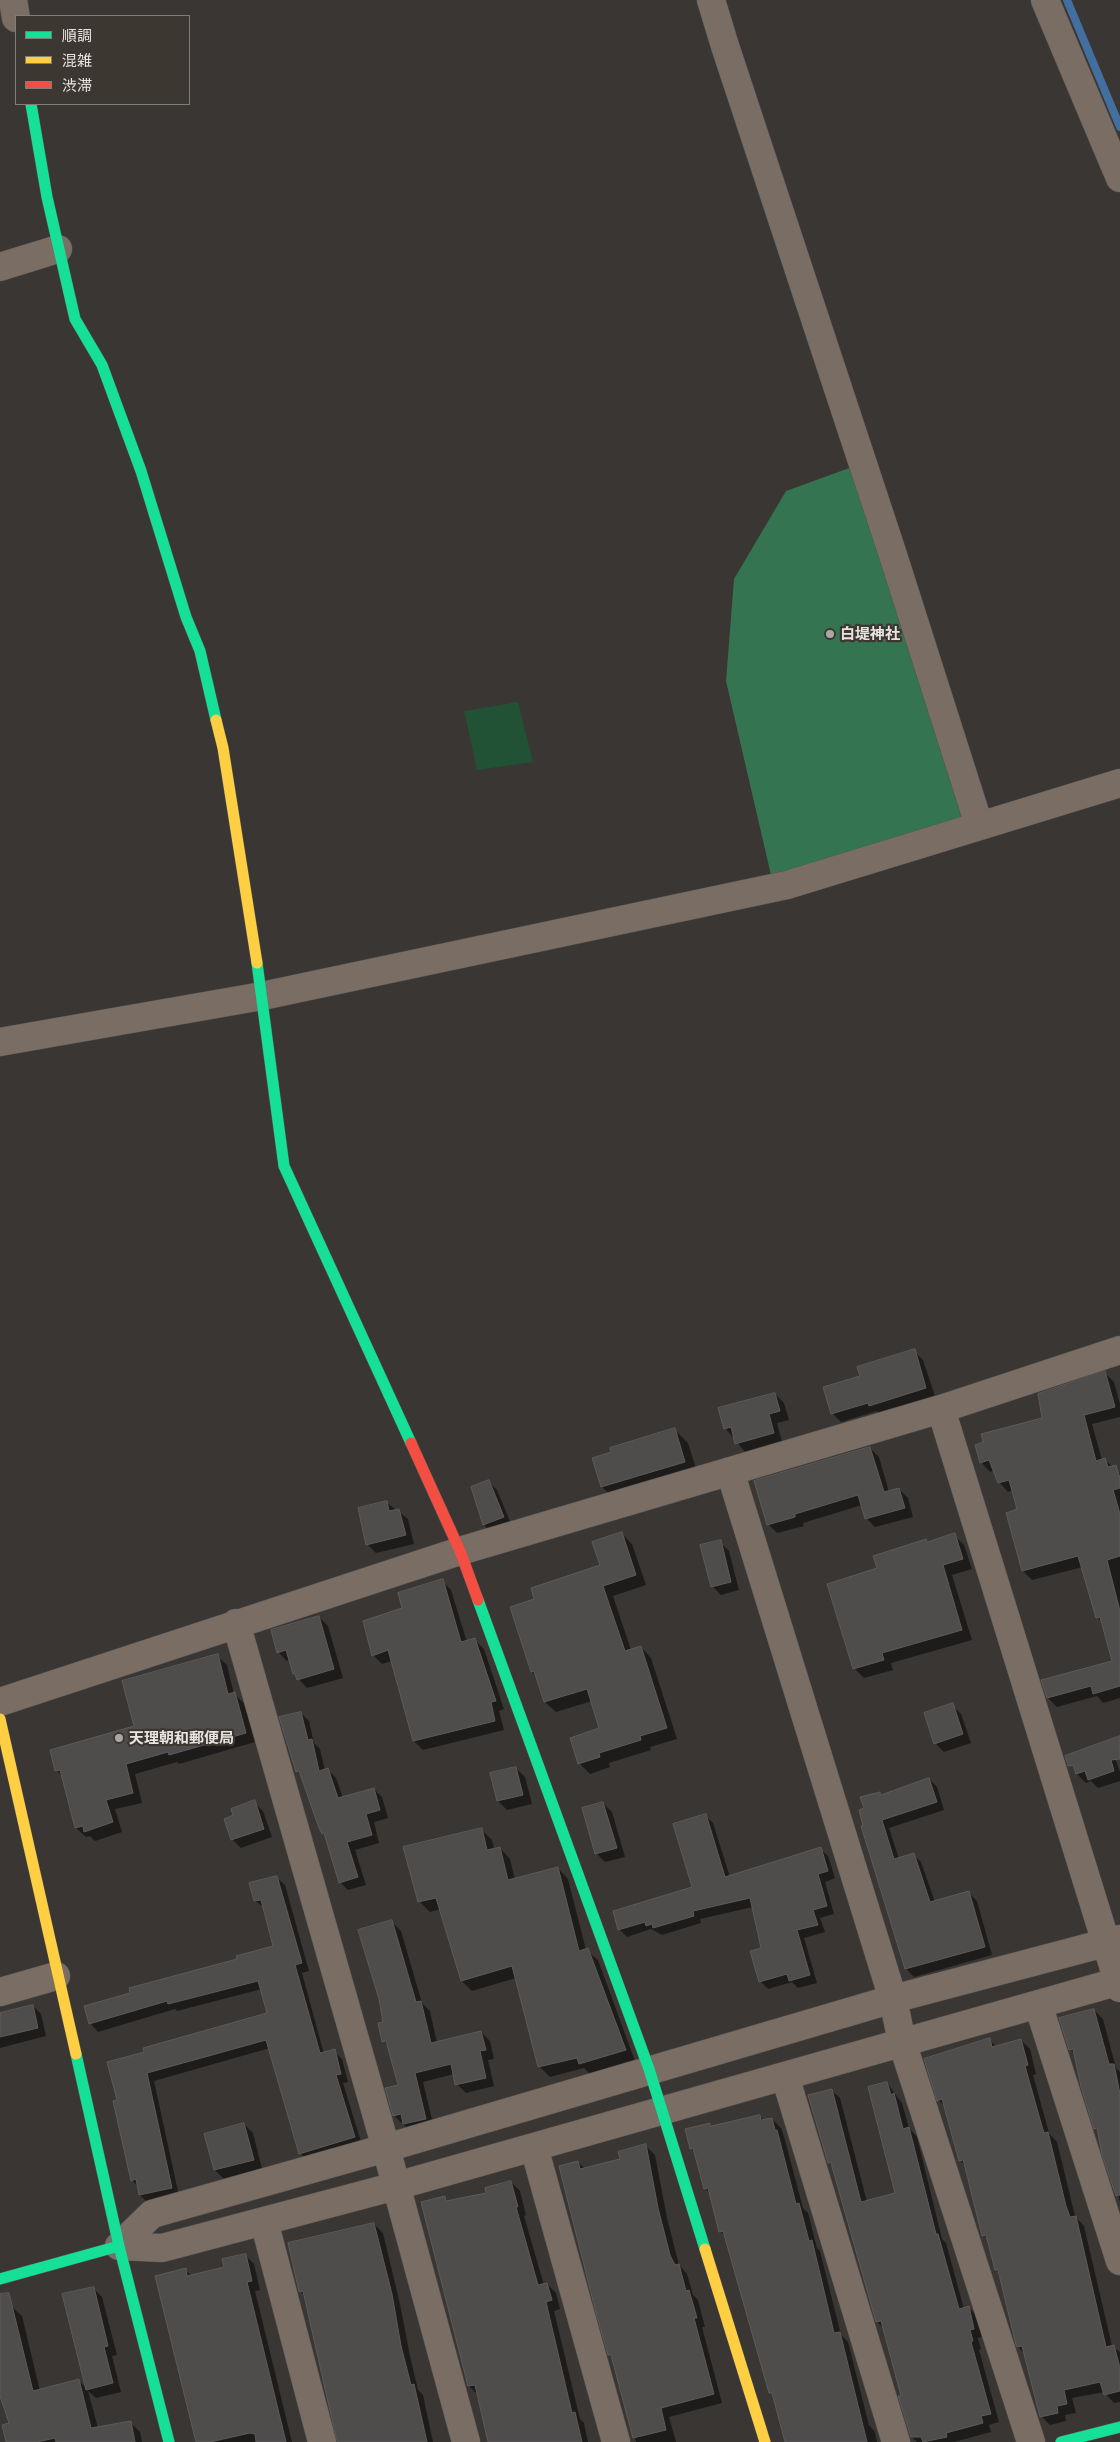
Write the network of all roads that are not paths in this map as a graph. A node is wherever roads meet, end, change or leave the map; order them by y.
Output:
1 (13, 0) edge
2 (711, 0) edge
3 (1045, 0) edge
4 (16, 15) edge
5 (31, 105) edge
6 (1120, 178) edge
7 (58, 249) junction
8 (0, 267) edge
9 (1120, 783) edge
10 (979, 824) junction
11 (262, 996) junction
12 (0, 1042) edge
13 (1118, 1356) edge
14 (941, 1409) junction
15 (730, 1471) junction
16 (460, 1551) junction
17 (236, 1623) junction
18 (0, 1702) edge
19 (0, 1719) edge
20 (1113, 1941) edge
21 (56, 1976) junction
22 (1119, 1983) edge
23 (0, 1992) edge
24 (893, 1999) junction
25 (1038, 2004) junction
26 (902, 2042) junction
27 (649, 2069) junction
28 (785, 2076) junction
29 (662, 2111) junction
30 (534, 2147) junction
31 (386, 2148) junction
32 (396, 2186) junction
33 (264, 2221) junction
34 (118, 2246) junction
35 (1120, 2261) edge
36 (0, 2279) edge
37 (1120, 2427) edge
38 (169, 2442) edge
39 (322, 2442) edge
40 (466, 2442) edge
41 (616, 2442) edge
42 (765, 2442) edge
43 (896, 2442) edge
44 (1031, 2442) edge
45 (1061, 2442) edge

1 - 4 street
2 - 10 street
3 - 6 street
5 - 7 street
7 - 8 street
7 - 11 street
9 - 10 street
10 - 11 street
11 - 12 street
11 - 16 street
13 - 14 street
14 - 15 street
14 - 20 street
15 - 16 street
15 - 24 street
16 - 17 street
16 - 27 street
17 - 18 street
17 - 31 street
19 - 21 street
20 - 22 street
20 - 24 street
21 - 23 street
21 - 34 street
22 - 25 street
24 - 26 street
24 - 27 street
25 - 26 street
25 - 35 street
26 - 28 street
26 - 44 street
27 - 29 street
27 - 31 street
28 - 29 street
28 - 43 street
29 - 30 street
29 - 42 street
30 - 32 street
30 - 41 street
31 - 32 street
31 - 34 street
32 - 33 street
32 - 40 street
33 - 34 street
33 - 39 street
34 - 36 street
34 - 38 street
37 - 45 street

